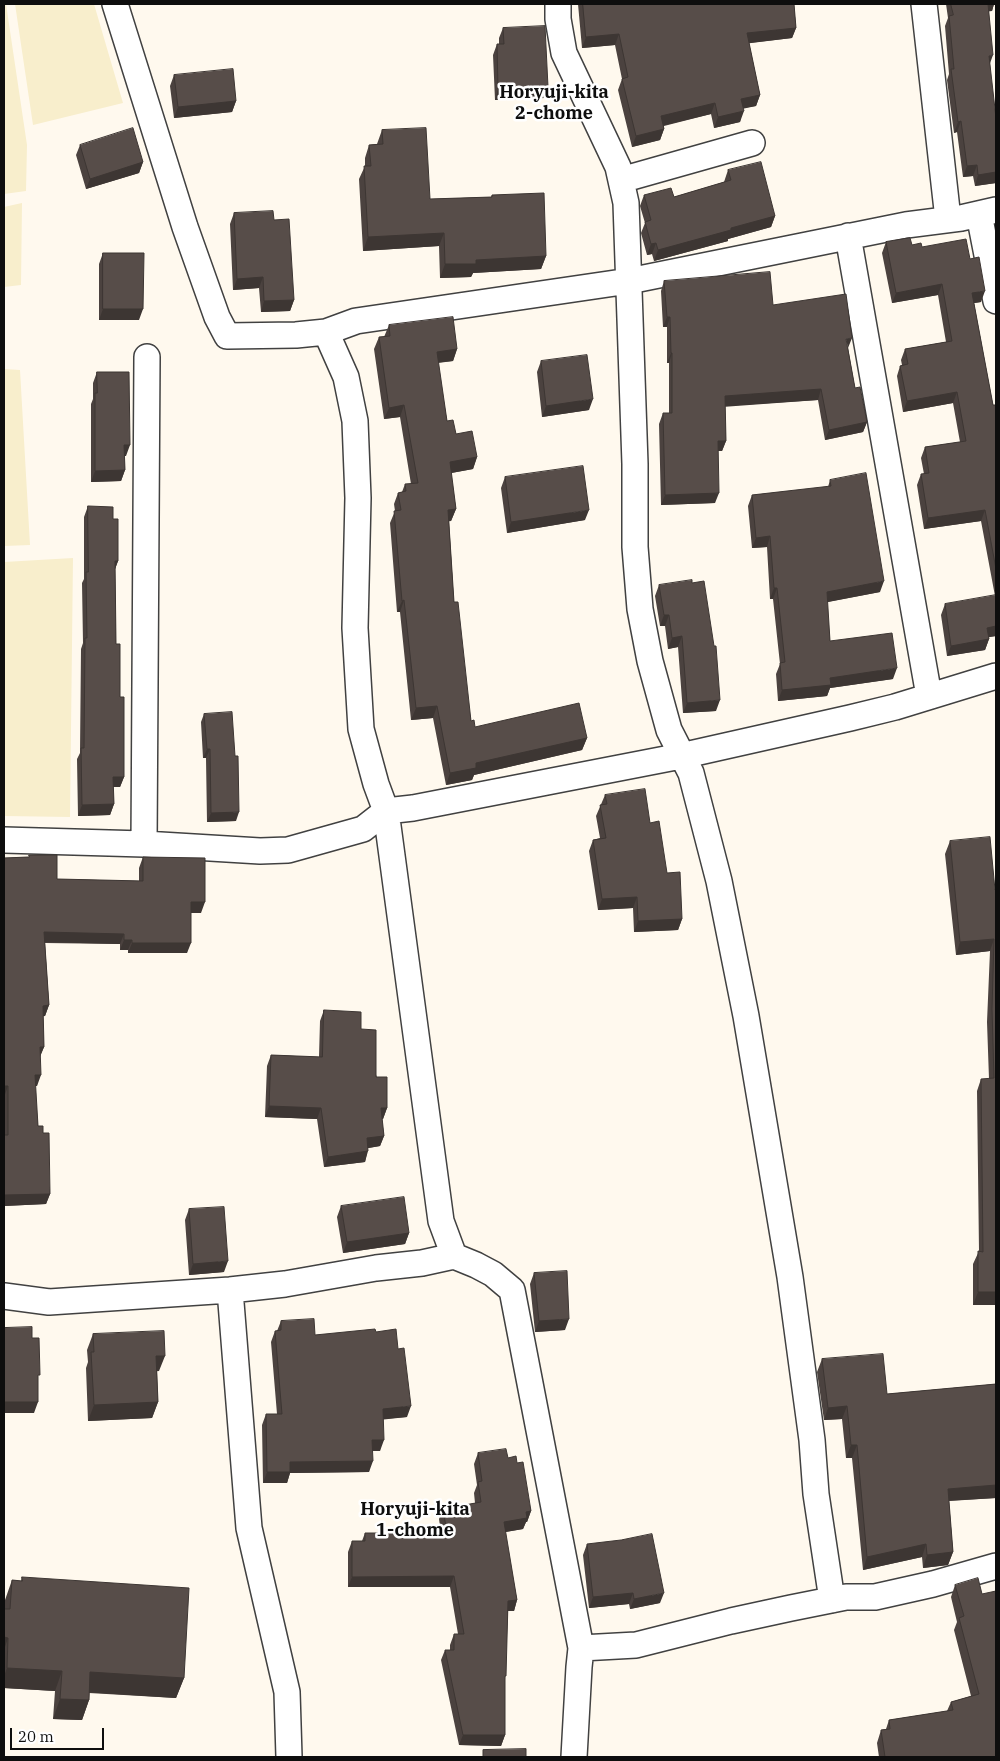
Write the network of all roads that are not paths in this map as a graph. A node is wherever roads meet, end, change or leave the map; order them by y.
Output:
1 (115, 4) edge
2 (558, 4) edge
3 (924, 4) edge
4 (752, 143) dead end
5 (621, 180) junction
6 (988, 212) edge
7 (948, 220) junction
8 (848, 236) junction
9 (629, 281) junction
10 (996, 301) edge
11 (326, 332) junction
12 (147, 357) dead end
13 (996, 676) edge
14 (929, 696) junction
15 (681, 756) junction
16 (386, 811) junction
17 (4, 840) edge
18 (144, 844) junction
19 (454, 1256) junction
20 (230, 1290) junction
21 (4, 1296) edge
22 (996, 1566) edge
23 (832, 1600) junction
24 (581, 1648) junction
25 (289, 1757) edge
26 (574, 1757) edge

1 - 11 street
2 - 5 street
3 - 7 street
4 - 5 street
5 - 9 street
6 - 7 street
6 - 10 street
7 - 8 street
8 - 9 street
8 - 14 street
9 - 11 street
9 - 15 street
11 - 16 street
12 - 18 street
13 - 14 street
14 - 15 street
15 - 16 street
15 - 23 street
16 - 18 street
16 - 19 street
17 - 18 street
19 - 20 street
19 - 24 street
20 - 21 street
20 - 25 street
22 - 23 street
23 - 24 street
24 - 26 street

